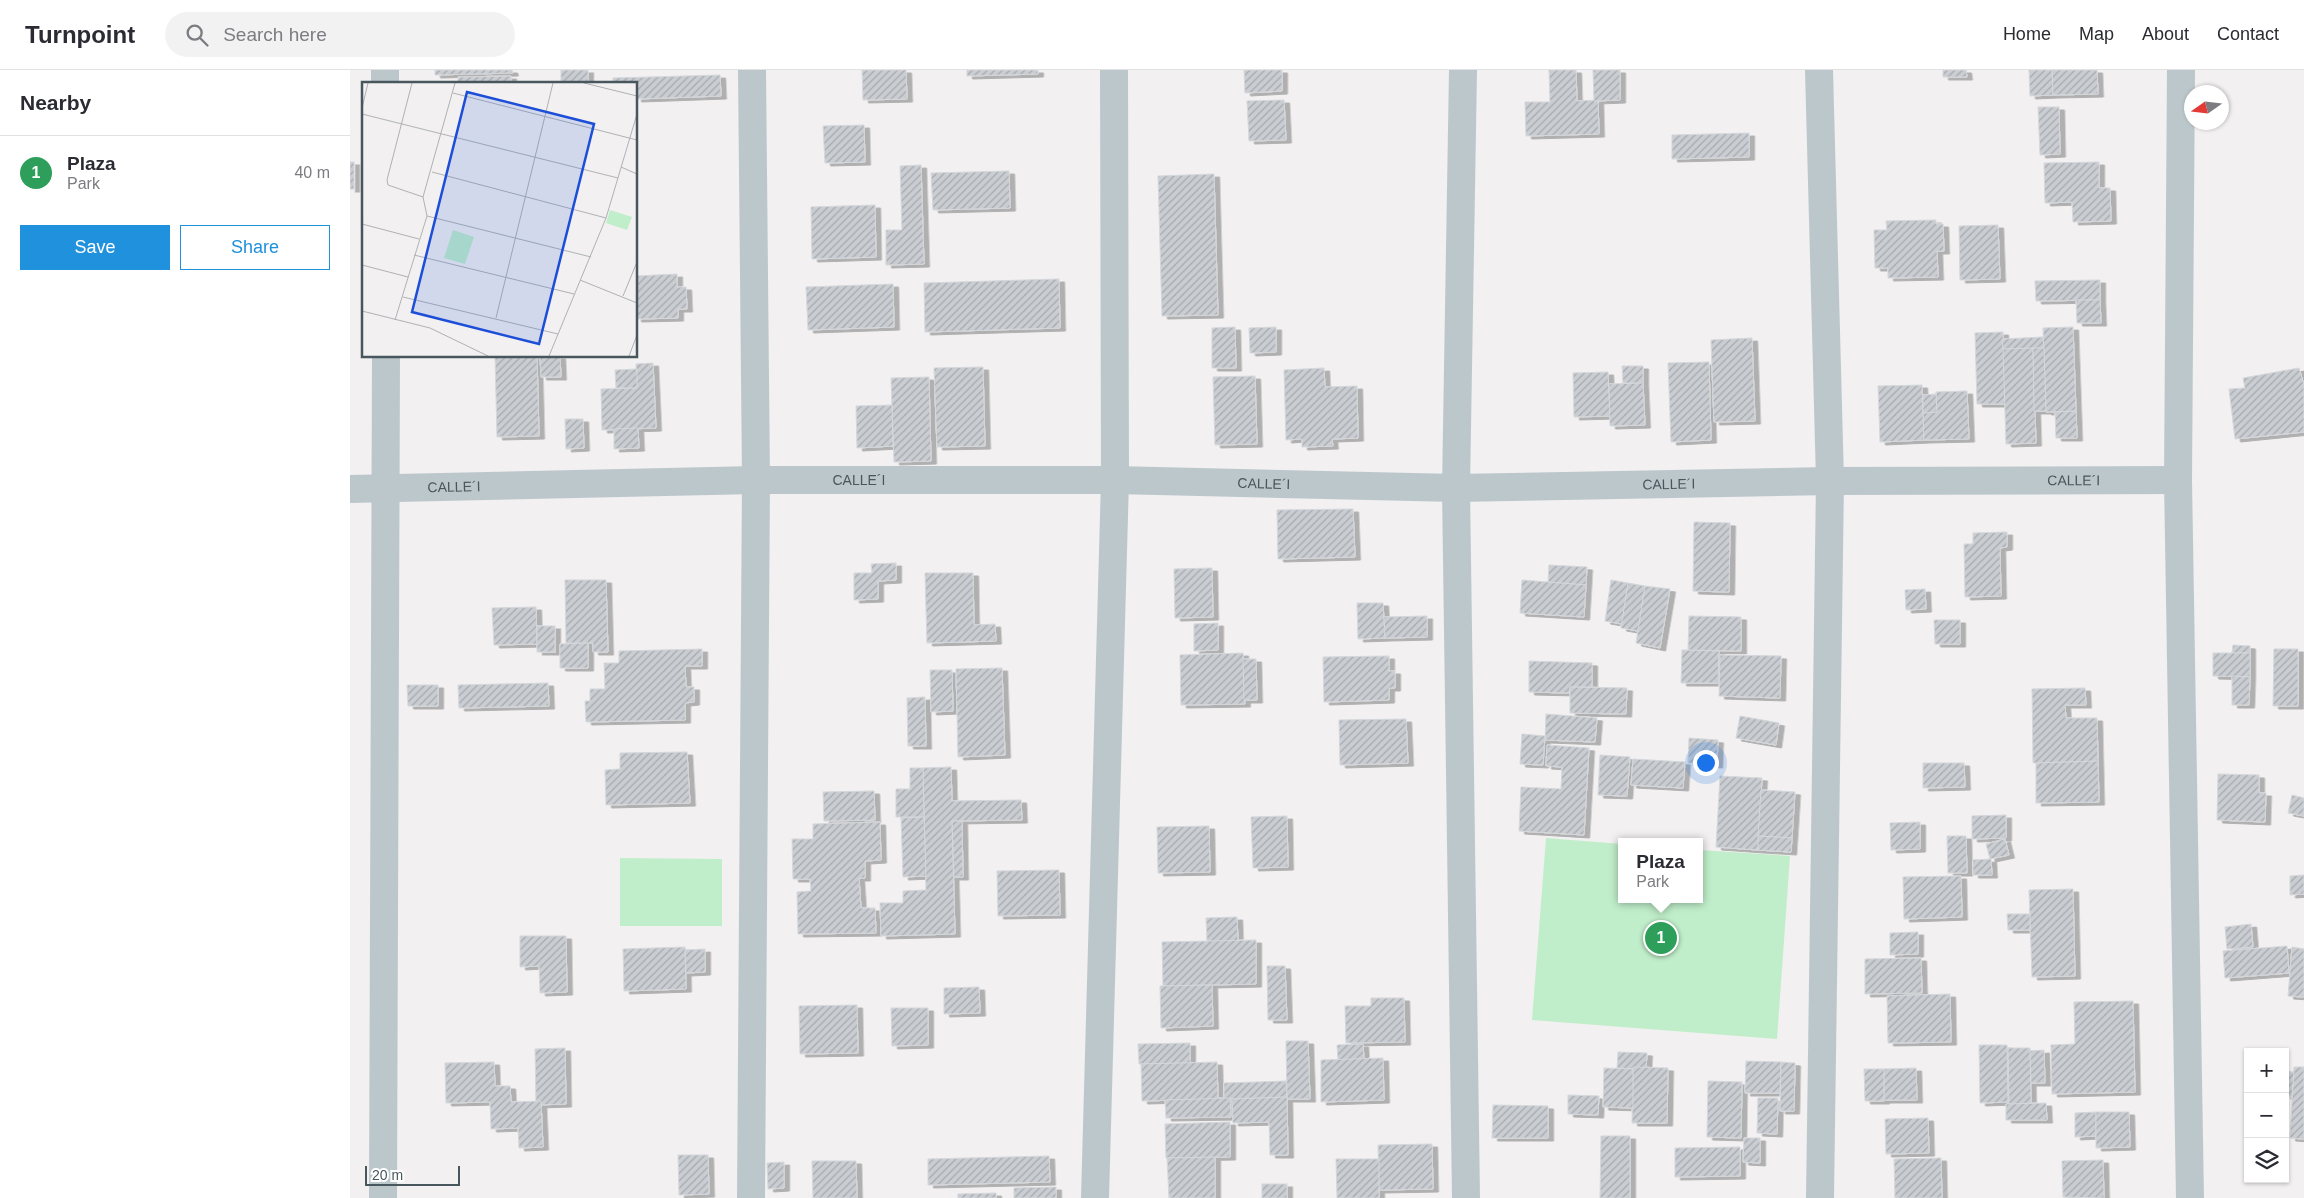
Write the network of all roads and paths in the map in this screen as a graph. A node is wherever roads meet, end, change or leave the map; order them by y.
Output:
1 (752, 70) edge
2 (1114, 70) edge
3 (1463, 70) edge
4 (1819, 70) edge
5 (2181, 70) edge
6 (386, 358) edge
7 (756, 480) junction
8 (1115, 480) junction
9 (2178, 480) junction
10 (1830, 481) junction
11 (386, 488) junction
12 (1456, 488) junction
13 (350, 489) edge
14 (383, 1198) edge
15 (751, 1198) edge
16 (1095, 1198) edge
17 (1466, 1198) edge
18 (1820, 1198) edge
19 (2190, 1198) edge

1 - 7 street
2 - 8 street
3 - 12 street
4 - 10 street
5 - 9 street
6 - 11 street
7 - 8 street, CALLE´I
7 - 11 street, CALLE´I
7 - 15 street
8 - 12 street, CALLE´I
8 - 16 street
9 - 10 street, CALLE´I
9 - 19 street
10 - 12 street, CALLE´I
10 - 18 street
11 - 13 street, CALLE´I
11 - 14 street
12 - 17 street

